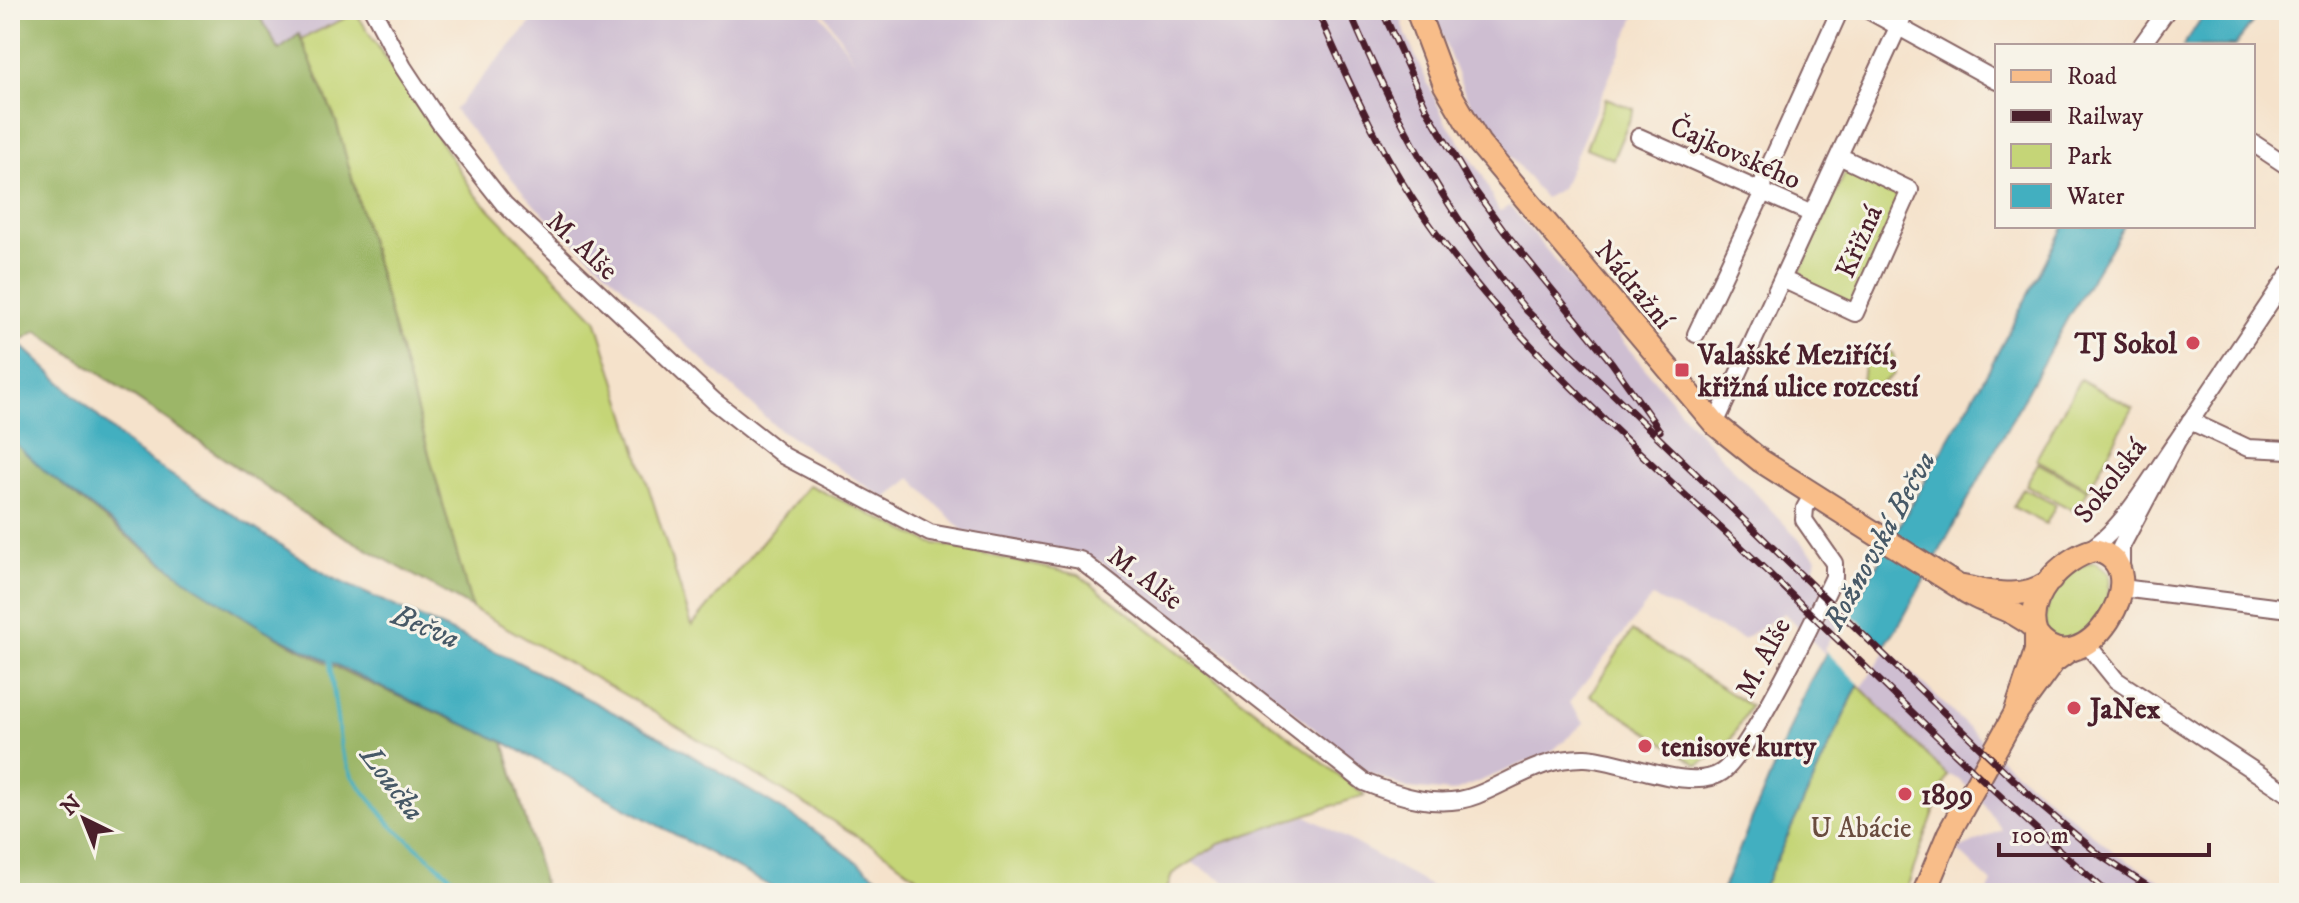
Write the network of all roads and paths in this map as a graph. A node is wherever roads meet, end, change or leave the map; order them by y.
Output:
1 (373, 10) edge
2 (1417, 10) edge
3 (1840, 10) edge
4 (1868, 10) edge
5 (2167, 10) edge
6 (1902, 18) edge
7 (2142, 44) edge
8 (1995, 80) edge
9 (1639, 137) dead end
10 (2255, 144) edge
11 (1839, 156) junction
12 (2289, 167) edge
13 (1763, 192) junction
14 (1812, 214) junction
15 (2289, 274) edge
16 (1782, 279) junction
17 (1696, 334) dead end
18 (2190, 421) junction
19 (1715, 424) junction
20 (2177, 441) junction
21 (2289, 450) edge
22 (1813, 494) junction
23 (2085, 552) junction
24 (2052, 579) junction
25 (2122, 579) junction
26 (1953, 583) junction
27 (2289, 609) edge
28 (2034, 630) junction
29 (2077, 647) junction
30 (2015, 714) junction
31 (2289, 794) edge
32 (1924, 893) edge

1 - 22 street, M. Alše
2 - 19 main road, Nádražní
3 - 13 street
4 - 6 street
5 - 7 street
6 - 8 street
6 - 11 street, Křižná
9 - 13 street, Čajkovského
10 - 12 street
11 - 14 street, Křižná
11 - 16 street, Křižná
13 - 14 street, Čajkovského
13 - 17 street
14 - 16 street, Křižná
15 - 18 street, Sokolská
16 - 19 street, Křižná
18 - 20 street, Sokolská
18 - 21 street
19 - 22 main road, Nádražní
20 - 23 street, Sokolská
20 - 25 street, Sokolská
22 - 26 main road, Nádražní
23 - 24 main road, Sokolská
23 - 25 main road, Sokolská
24 - 26 main road, Nádražní
24 - 28 main road, Sokolská
25 - 27 street
25 - 29 main road, Sokolská
26 - 28 main road, Nádražní
28 - 29 main road
28 - 30 main road, Sokolská
29 - 30 main road, Sokolská
29 - 31 street
30 - 32 main road, Sokolská

